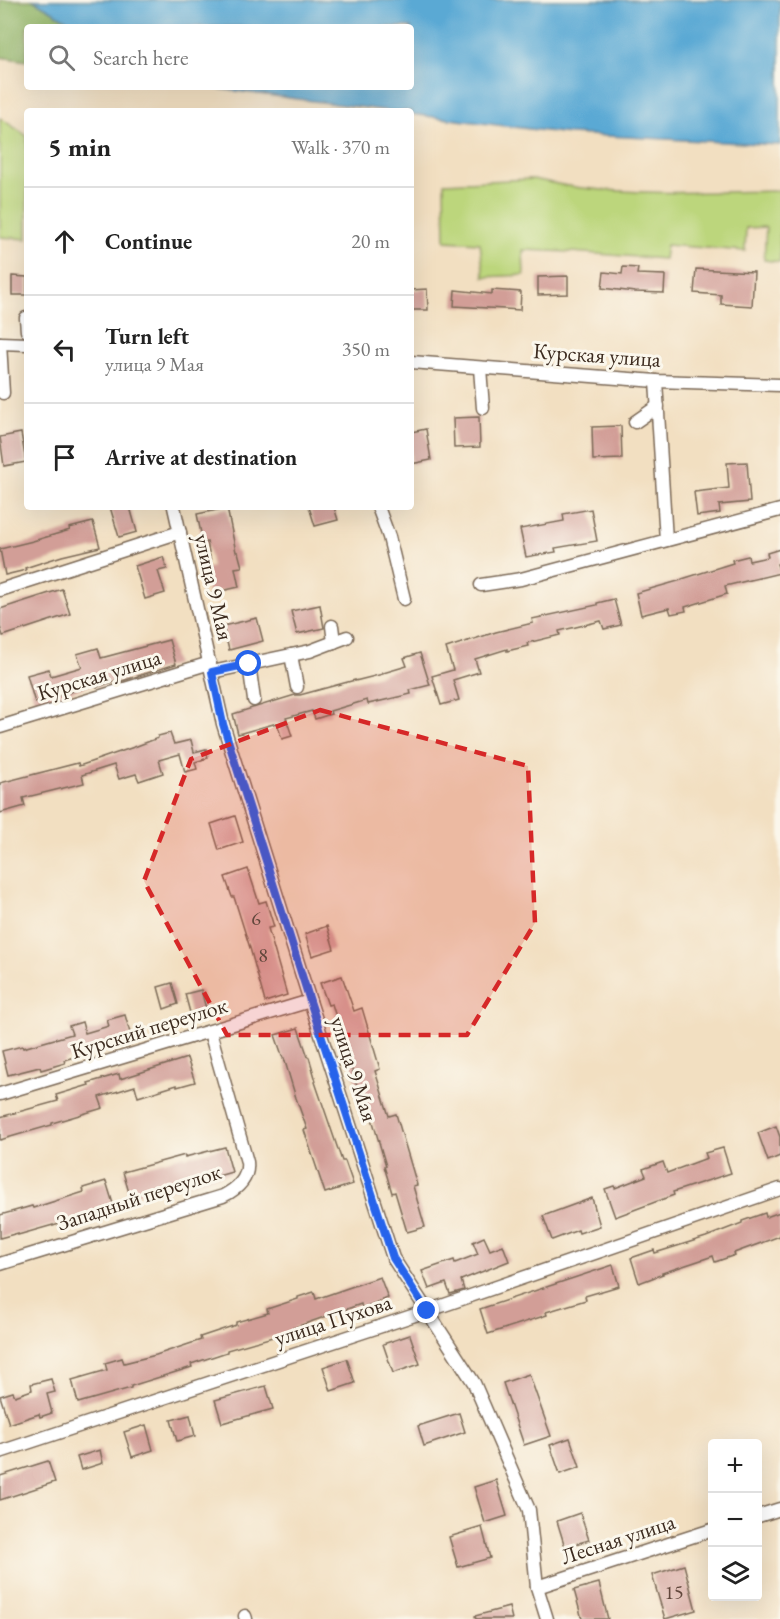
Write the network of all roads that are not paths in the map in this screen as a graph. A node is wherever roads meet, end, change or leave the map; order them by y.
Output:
1 (0, 343) edge
2 (24, 344) edge
3 (414, 362) edge
4 (480, 368) junction
5 (656, 381) junction
6 (780, 385) edge
7 (3, 393) dead end
8 (658, 406) junction
9 (483, 408) dead end
10 (634, 422) dead end
11 (175, 510) edge
12 (379, 510) edge
13 (780, 510) edge
14 (180, 532) junction
15 (666, 540) junction
16 (482, 585) dead end
17 (0, 590) edge
18 (404, 599) dead end
19 (332, 626) dead end
20 (347, 637) dead end
21 (334, 642) junction
22 (291, 655) junction
23 (249, 664) junction
24 (211, 667) junction
25 (297, 687) dead end
26 (254, 700) dead end
27 (0, 727) edge
28 (310, 1001) junction
29 (210, 1032) junction
30 (0, 1094) edge
31 (780, 1189) edge
32 (0, 1264) edge
33 (427, 1311) junction
34 (0, 1452) edge
35 (780, 1509) edge
36 (762, 1515) edge
37 (708, 1531) edge
38 (537, 1587) junction
39 (547, 1619) edge

1 - 2 street
1 - 7 street
3 - 4 street, Курская улица
4 - 5 street, Курская улица
4 - 9 street
5 - 6 street, Курская улица
5 - 8 street
8 - 10 street
8 - 15 street
11 - 14 street, улица 9 Мая
12 - 18 street
13 - 15 street
14 - 17 street
14 - 24 street, улица 9 Мая
15 - 16 street
19 - 21 street
20 - 21 street, Курская улица
21 - 22 street, Курская улица
22 - 23 street, Курская улица
22 - 25 street
23 - 24 street, Курская улица
23 - 26 street
24 - 27 street, Курская улица
24 - 28 street, улица 9 Мая
28 - 29 street, Курский переулок
28 - 33 street, улица 9 Мая
29 - 30 street, Курский переулок
29 - 32 street, Западный переулок
31 - 33 street, улица Пухова
33 - 34 street, улица Пухова
33 - 38 street, улица 9 Мая
35 - 36 street
37 - 38 street, Лесная улица
38 - 39 street, улица 9 Мая

